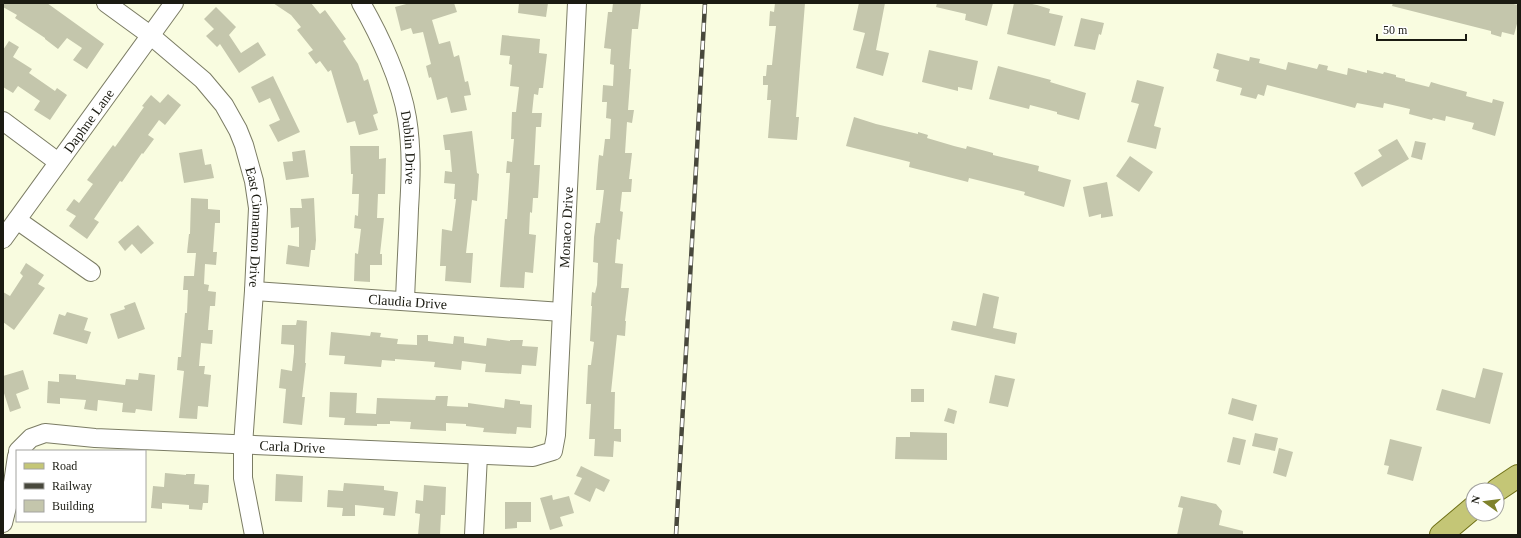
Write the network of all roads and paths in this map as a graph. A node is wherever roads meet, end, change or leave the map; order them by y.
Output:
1 (106, 3) edge
2 (174, 3) edge
3 (360, 3) edge
4 (578, 3) edge
5 (150, 35) junction
6 (3, 121) edge
7 (58, 162) junction
8 (17, 220) junction
9 (3, 239) edge
10 (91, 272) dead end
11 (254, 291) junction
12 (405, 301) junction
13 (562, 312) junction
14 (243, 445) junction
15 (19, 450) edge
16 (553, 451) joint
17 (478, 455) junction
18 (16, 462) edge
19 (1518, 476) edge
20 (1505, 485) edge
21 (1465, 515) edge
22 (3, 523) edge
23 (254, 535) edge
24 (474, 535) edge
25 (1441, 535) edge

1 - 5 street, East Cinnamon Drive
2 - 5 street, Daphne Lane
3 - 12 street, Dublin Drive
4 - 13 street, Monaco Drive
5 - 7 street, Daphne Lane
5 - 11 street, East Cinnamon Drive
6 - 7 street
7 - 8 street, Daphne Lane
8 - 9 street, Daphne Lane
8 - 10 street
11 - 12 street, Claudia Drive
11 - 14 street, East Cinnamon Drive
12 - 13 street, Claudia Drive
13 - 16 street, Monaco Drive
14 - 15 street, Carla Drive
14 - 17 street, Carla Drive
14 - 23 street, East Cinnamon Drive
16 - 17 street, Carla Drive
17 - 24 street
18 - 22 street
19 - 20 main road
21 - 25 main road

